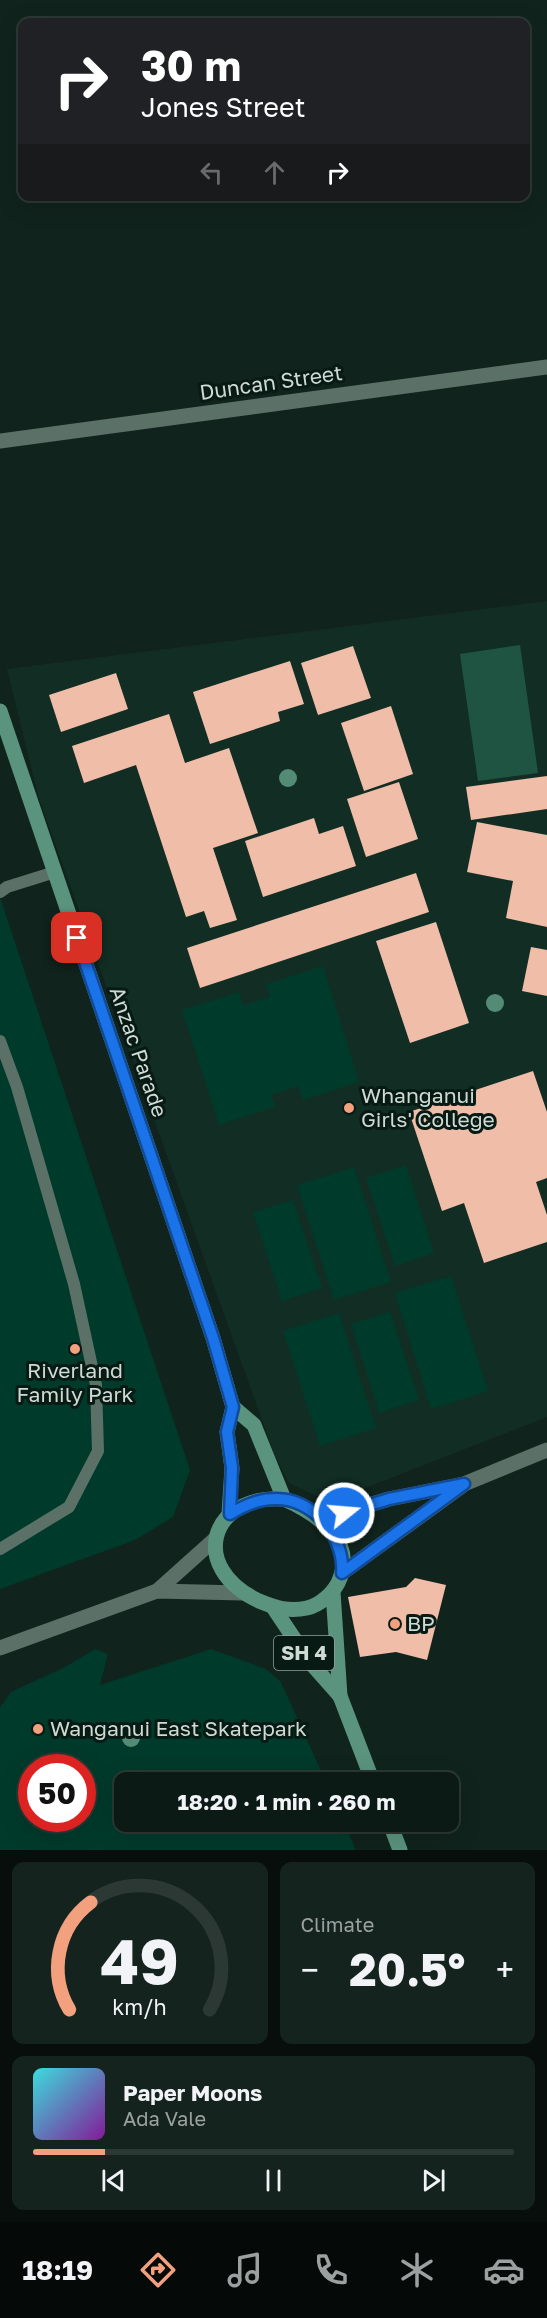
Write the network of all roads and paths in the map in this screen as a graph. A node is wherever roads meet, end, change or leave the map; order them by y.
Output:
1 (547, 367) edge
2 (0, 441) edge
3 (0, 711) edge
4 (55, 872) junction
5 (0, 892) edge
6 (0, 1041) edge
7 (233, 1407) junction
8 (547, 1450) edge
9 (464, 1484) junction
10 (284, 1499) junction
11 (230, 1514) junction
12 (322, 1519) junction
13 (215, 1539) junction
14 (0, 1549) edge
15 (342, 1573) junction
16 (153, 1592) junction
17 (333, 1592) junction
18 (242, 1593) junction
19 (273, 1607) junction
20 (0, 1648) edge
21 (340, 1696) junction
22 (370, 1772) edge
23 (393, 1832) edge
24 (400, 1850) edge

1 - 2 main road, Duncan Street
3 - 4 main road, Anzac Parade
4 - 5 lane
4 - 7 main road, Anzac Parade
6 - 14 lane
7 - 10 main road
7 - 11 main road, Anzac Parade
8 - 9 main road
9 - 12 main road
9 - 15 main road
10 - 11 main road
10 - 12 main road
11 - 13 main road
12 - 15 main road
13 - 16 main road
13 - 18 main road, SH 4
15 - 17 main road, SH 4
16 - 18 main road
16 - 20 main road
17 - 19 main road, SH 4
17 - 21 main road, SH 4
18 - 19 main road, SH 4
19 - 21 main road, SH 4
21 - 22 main road, SH 4
23 - 24 main road

